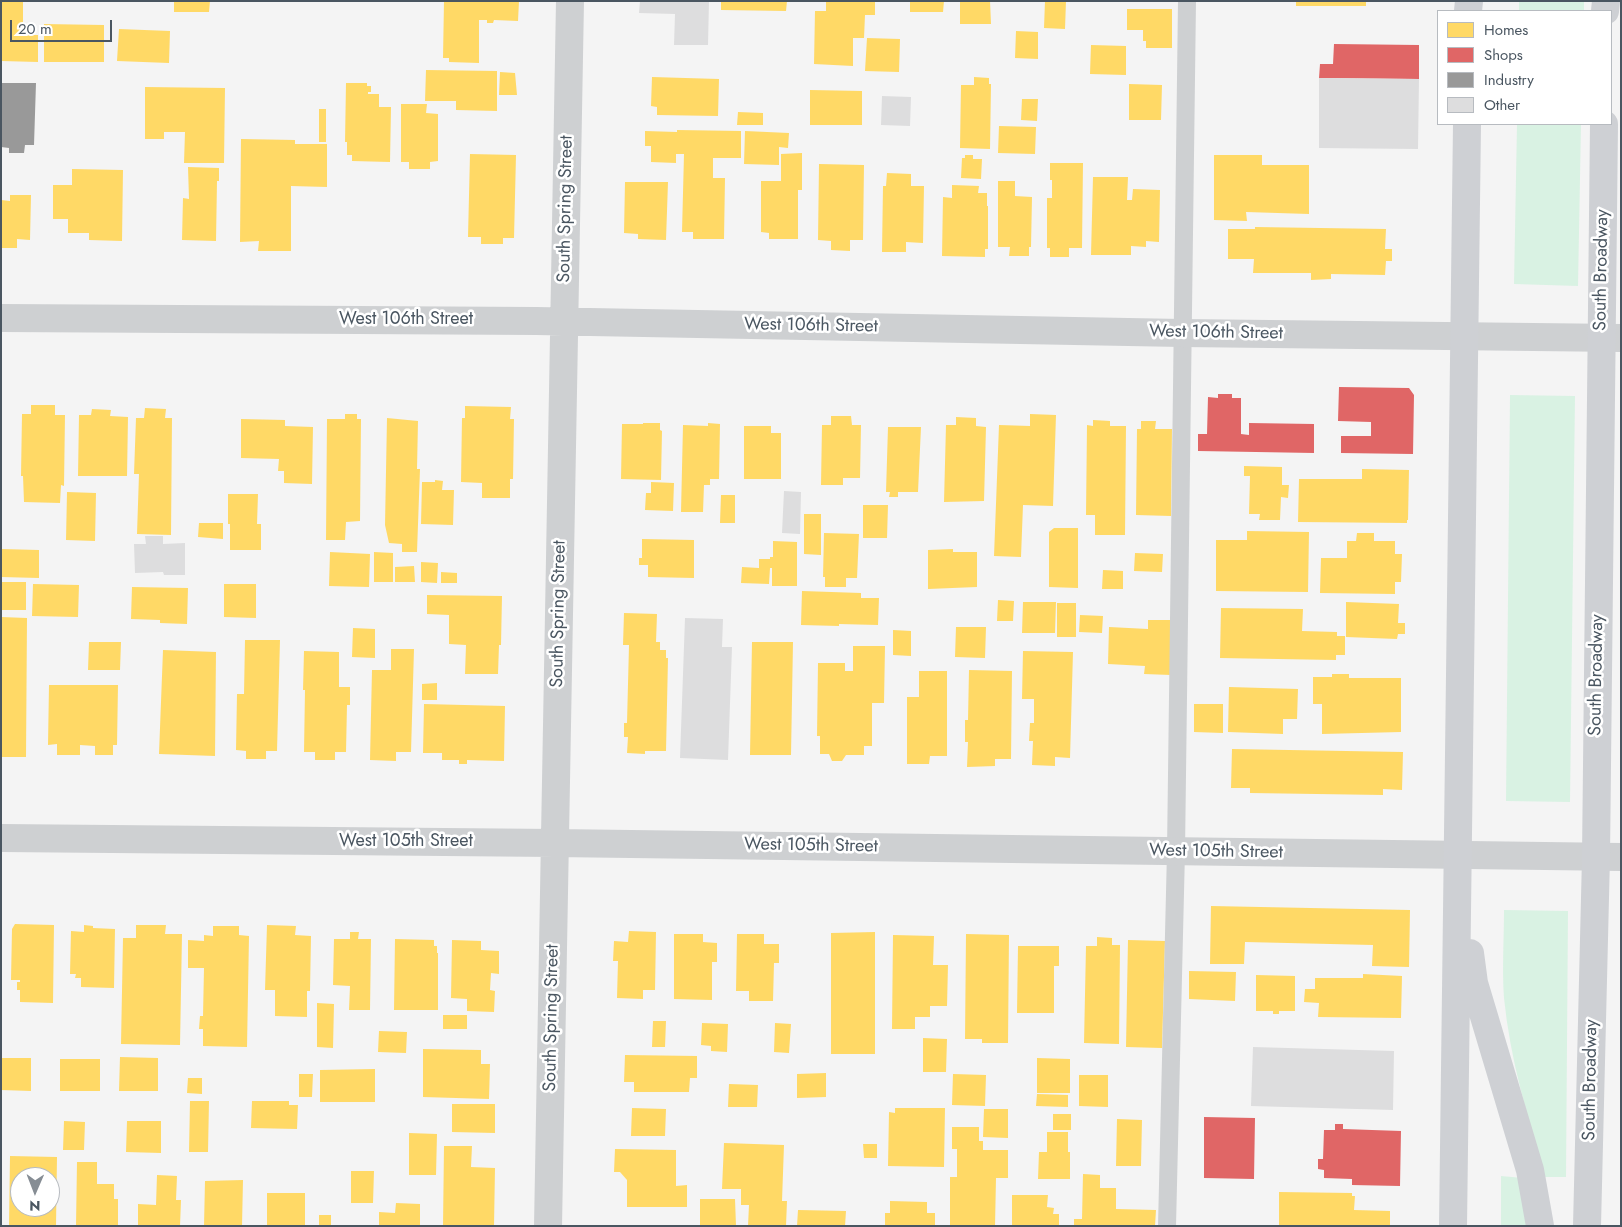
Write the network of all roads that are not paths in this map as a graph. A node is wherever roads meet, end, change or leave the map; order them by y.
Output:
1 (570, 1) edge
2 (1187, 1) edge
3 (1467, 125) edge
4 (1604, 125) edge
5 (1, 318) edge
6 (564, 322) junction
7 (1182, 333) junction
8 (1465, 337) junction
9 (1611, 338) edge
10 (1, 838) edge
11 (555, 842) junction
12 (1176, 851) junction
13 (1458, 855) junction
14 (1608, 857) edge
15 (548, 1226) edge
16 (1167, 1226) edge
17 (1453, 1226) edge
18 (1540, 1226) edge
19 (1587, 1226) edge

1 - 6 street, South Spring Street
2 - 7 lane
3 - 8 main road
4 - 9 main road, South Broadway
5 - 6 street, West 106th Street
6 - 7 street, West 106th Street
6 - 11 street, South Spring Street
7 - 8 street, West 106th Street
7 - 12 lane
8 - 9 street, West 106th Street
8 - 13 main road
9 - 14 main road, South Broadway
10 - 11 street, West 105th Street
11 - 12 street, West 105th Street
11 - 15 street, South Spring Street
12 - 13 street, West 105th Street
12 - 16 lane
13 - 14 street, West 105th Street
13 - 17 main road
13 - 18 main road
14 - 19 main road, South Broadway

